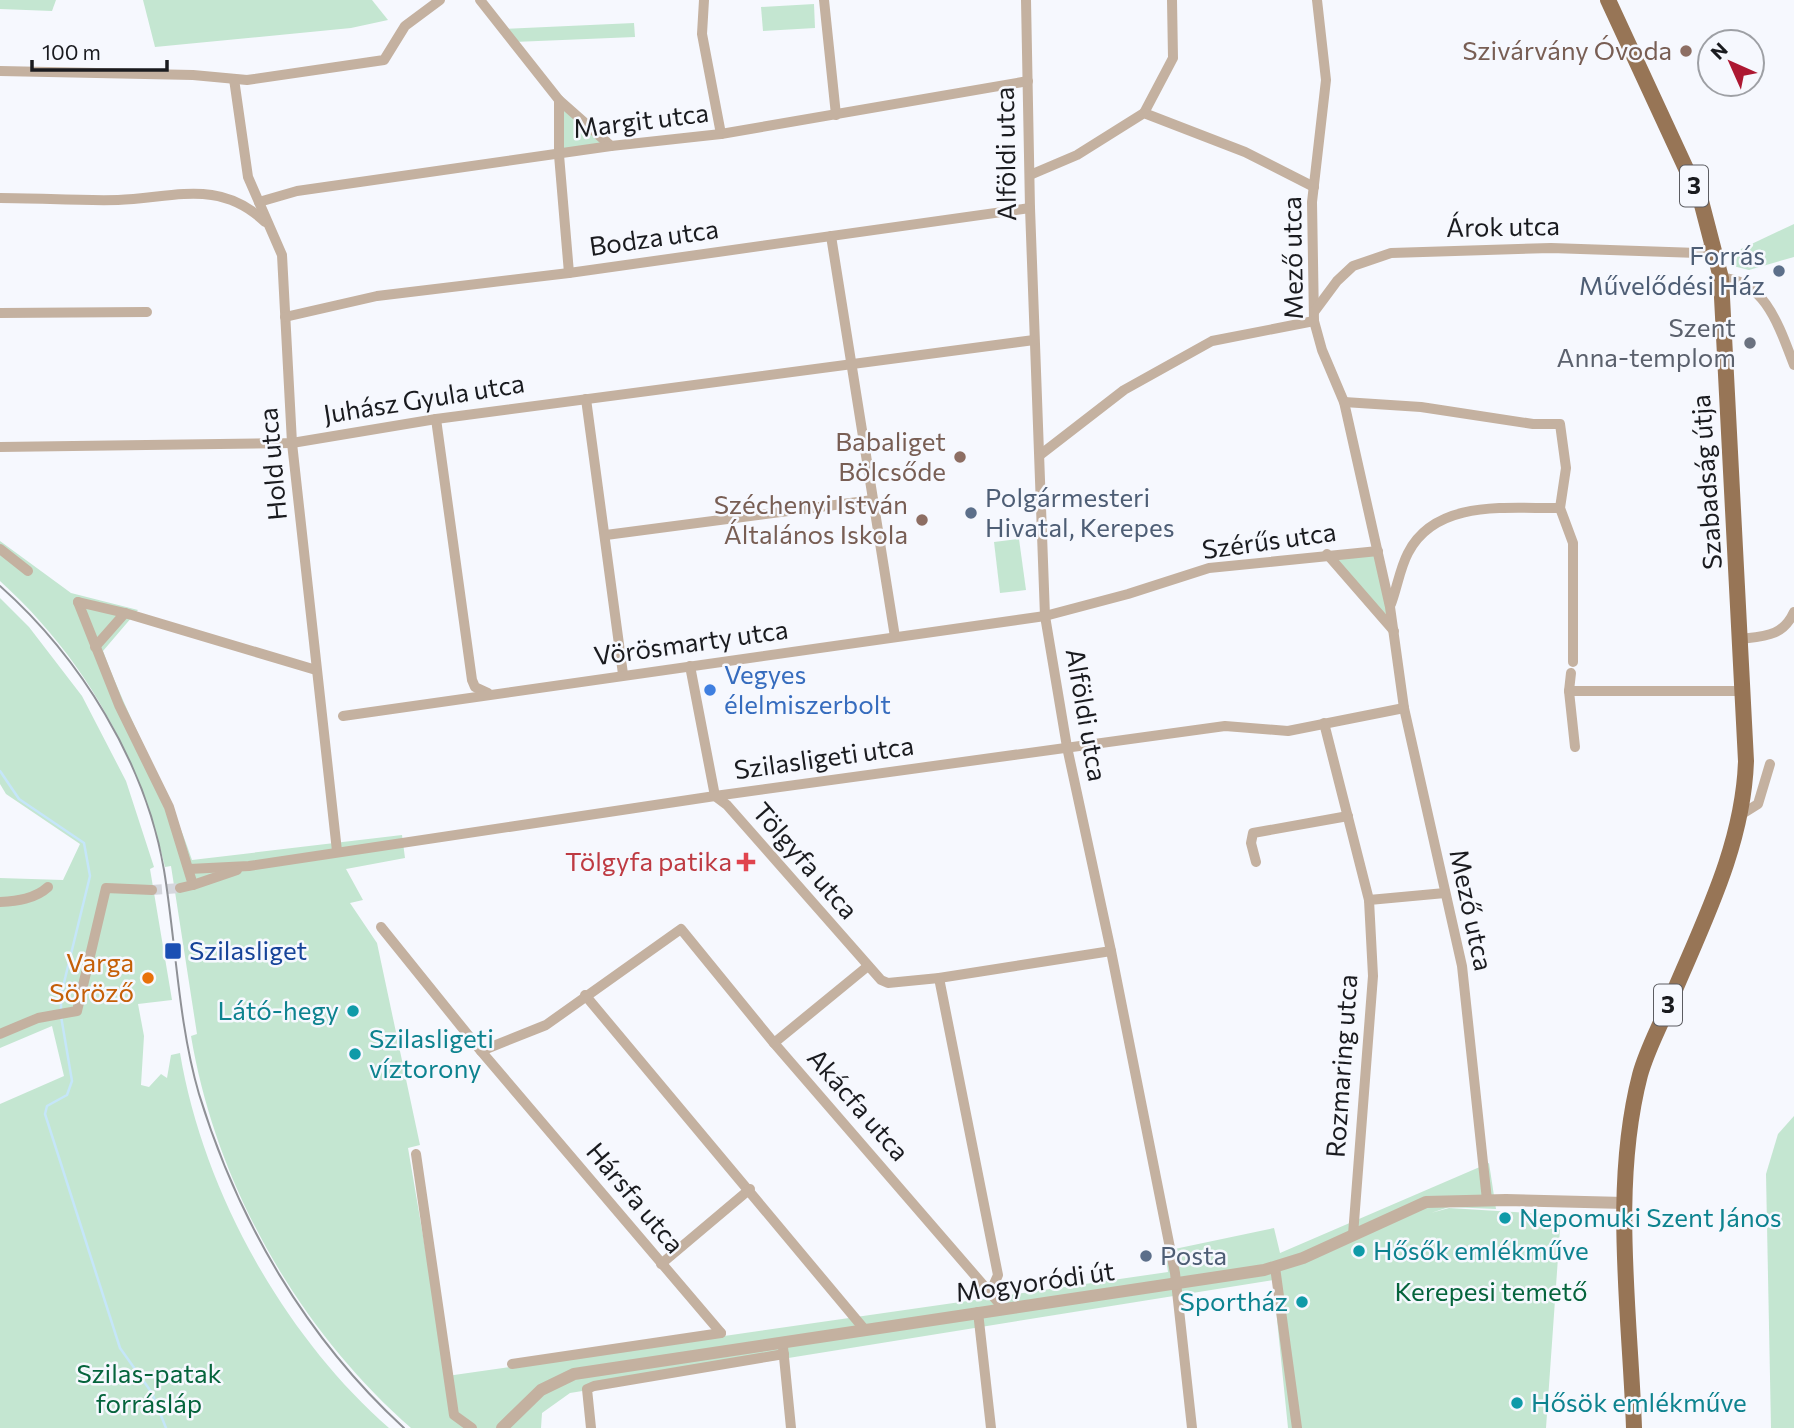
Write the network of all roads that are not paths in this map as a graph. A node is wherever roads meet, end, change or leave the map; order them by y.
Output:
1 (439, 0) edge
2 (480, 0) edge
3 (704, 0) edge
4 (824, 0) edge
5 (1026, 0) edge
6 (1172, 0) edge
7 (1317, 0) edge
8 (1608, 0) edge
9 (0, 71) edge
10 (234, 79) junction
11 (1028, 81) junction
12 (559, 100) junction
13 (1144, 113) junction
14 (836, 115) junction
15 (721, 134) junction
16 (611, 146) junction
17 (559, 155) junction
18 (1030, 175) junction
19 (1314, 187) junction
20 (0, 198) edge
21 (259, 202) junction
22 (1030, 208) junction
23 (270, 226) junction
24 (831, 236) junction
25 (1714, 244) junction
26 (569, 273) junction
27 (1721, 278) junction
28 (147, 312) dead end
29 (0, 313) edge
30 (1314, 316) junction
31 (285, 317) junction
32 (1034, 340) junction
33 (852, 364) junction
34 (1794, 365) edge
35 (586, 399) junction
36 (1344, 402) junction
37 (436, 419) junction
38 (292, 443) junction
39 (0, 447) edge
40 (1040, 455) junction
41 (873, 500) junction
42 (1560, 509) junction
43 (606, 535) junction
44 (0, 550) edge
45 (1378, 551) junction
46 (1327, 554) junction
47 (28, 571) dead end
48 (1390, 607) junction
49 (1794, 612) edge
50 (125, 613) junction
51 (1045, 616) junction
52 (1394, 631) junction
53 (895, 637) junction
54 (1741, 639) junction
55 (95, 647) junction
56 (690, 666) junction
57 (316, 670) junction
58 (623, 674) junction
59 (1569, 691) junction
60 (1744, 691) junction
61 (491, 694) junction
62 (1404, 708) junction
63 (343, 716) dead end
64 (1324, 723) junction
65 (1067, 747) junction
66 (1575, 747) dead end
67 (1770, 764) dead end
68 (715, 796) junction
69 (1742, 814) junction
70 (1348, 816) junction
71 (337, 851) junction
72 (1256, 862) dead end
73 (249, 866) junction
74 (189, 869) junction
75 (193, 885) junction
76 (48, 887) dead end
77 (180, 888) tunnel mouth
78 (152, 890) tunnel mouth
79 (1445, 893) junction
80 (1369, 900) junction
81 (0, 902) edge
82 (381, 927) dead end
83 (1111, 950) junction
84 (868, 966) junction
85 (939, 978) junction
86 (585, 995) junction
87 (0, 1034) edge
88 (774, 1043) junction
89 (481, 1051) junction
90 (416, 1154) dead end
91 (750, 1189) junction
92 (1487, 1200) junction
93 (1625, 1202) junction
94 (1353, 1235) junction
95 (661, 1264) junction
96 (1275, 1267) junction
97 (1177, 1283) junction
98 (990, 1293) junction
99 (1004, 1309) junction
100 (978, 1312) junction
101 (865, 1330) junction
102 (784, 1349) junction
103 (512, 1364) dead end
104 (472, 1428) edge
105 (502, 1428) edge
106 (591, 1428) edge
107 (791, 1428) edge
108 (991, 1428) edge
109 (1192, 1428) edge
110 (1297, 1428) edge
111 (1634, 1428) edge

1 - 10 street
2 - 12 street
3 - 15 street
4 - 14 street
5 - 11 street, Alföldi utca
6 - 13 street
7 - 19 street, Mező utca
8 - 25 main road, Szabadság útja / 3
9 - 10 street
10 - 21 street, Hold utca
11 - 14 street, Margit utca
11 - 18 street, Alföldi utca
12 - 16 street
12 - 17 street
13 - 18 street
13 - 19 street
14 - 15 street, Margit utca
15 - 16 street, Margit utca
16 - 17 street, Margit utca
17 - 21 street, Margit utca
17 - 26 street
18 - 22 street, Alföldi utca
19 - 30 street, Mező utca
20 - 23 street
21 - 23 street, Hold utca
22 - 24 street, Bodza utca
22 - 32 street, Alföldi utca
23 - 31 street, Hold utca
24 - 26 street, Bodza utca
24 - 33 street
25 - 27 main road, Szabadság útja / 3
25 - 30 street, Árok utca
26 - 31 street, Bodza utca
27 - 34 street
27 - 54 main road, Szabadság útja / 3
28 - 29 street
30 - 36 street, Mező utca
30 - 40 street
31 - 38 street, Hold utca
32 - 33 street, Juhász Gyula utca
32 - 40 street, Alföldi utca
33 - 35 street, Juhász Gyula utca
33 - 41 street
35 - 37 street, Juhász Gyula utca
35 - 43 street
36 - 42 street
36 - 45 street, Mező utca
37 - 38 street, Juhász Gyula utca
37 - 61 street
38 - 39 street, Juhász Gyula utca
38 - 57 street, Hold utca
40 - 51 street, Alföldi utca
41 - 43 street
41 - 53 street
42 - 48 street
42 - 59 street
43 - 58 street
44 - 47 street
45 - 46 street, Szérűs utca
45 - 48 street, Mező utca
46 - 51 street, Szérűs utca
46 - 52 street
48 - 52 street, Mező utca
49 - 54 street
50 - 55 street
50 - 55 street
50 - 57 street
51 - 53 street, Vörösmarty utca
51 - 65 street, Alföldi utca
52 - 62 street, Mező utca
53 - 56 street, Vörösmarty utca
54 - 60 main road, Szabadság útja / 3
55 - 74 street
56 - 58 street, Vörösmarty utca
56 - 68 street, Tölgyfa utca
57 - 71 street, Hold utca
58 - 61 street, Vörösmarty utca
59 - 60 street
59 - 66 street
60 - 69 main road, Szabadság útja / 3
61 - 63 street, Vörösmarty utca
62 - 64 street, Szilasligeti utca
62 - 79 street, Mező utca
64 - 65 street, Szilasligeti utca
64 - 70 street, Rozmaring utca
65 - 68 street, Szilasligeti utca
65 - 83 street, Alföldi utca
67 - 69 street, Szabadság útja
68 - 71 street, Szilasligeti utca
68 - 84 street, Tölgyfa utca
69 - 93 main road, Szabadság útja / 3
70 - 72 street
70 - 80 street, Rozmaring utca
71 - 73 street, Szilasligeti utca
73 - 74 street, Szilasligeti utca
73 - 75 street, Szilasligeti utca
74 - 75 street
75 - 77 street, Szilasligeti utca
76 - 81 street
78 - 87 street
79 - 80 street
79 - 92 street, Mező utca
80 - 94 street, Rozmaring utca
82 - 89 street, Hársfa utca
83 - 85 street, Tölgyfa utca
83 - 97 street, Alföldi utca
84 - 85 street, Tölgyfa utca
84 - 88 street
85 - 98 street
86 - 88 street, Akácfa utca
86 - 89 street
86 - 91 street
88 - 98 street, Akácfa utca
89 - 95 street, Hársfa utca
90 - 104 street
91 - 95 street
91 - 101 street
92 - 93 street, Mogyoródi út
92 - 94 street, Mogyoródi út
93 - 111 main road, Szabadság útja / 3
94 - 96 street, Mogyoródi út
95 - 103 street, Hársfa utca
96 - 97 street, Mogyoródi út
96 - 110 street
97 - 99 street, Mogyoródi út
97 - 109 street, Alföldi utca
98 - 99 street, Akácfa utca
99 - 100 street, Mogyoródi út
100 - 101 street, Mogyoródi út
100 - 108 street
101 - 102 street, Mogyoródi út
102 - 105 street, Mogyoródi út
102 - 106 street, Mogyoródi út
102 - 107 street

